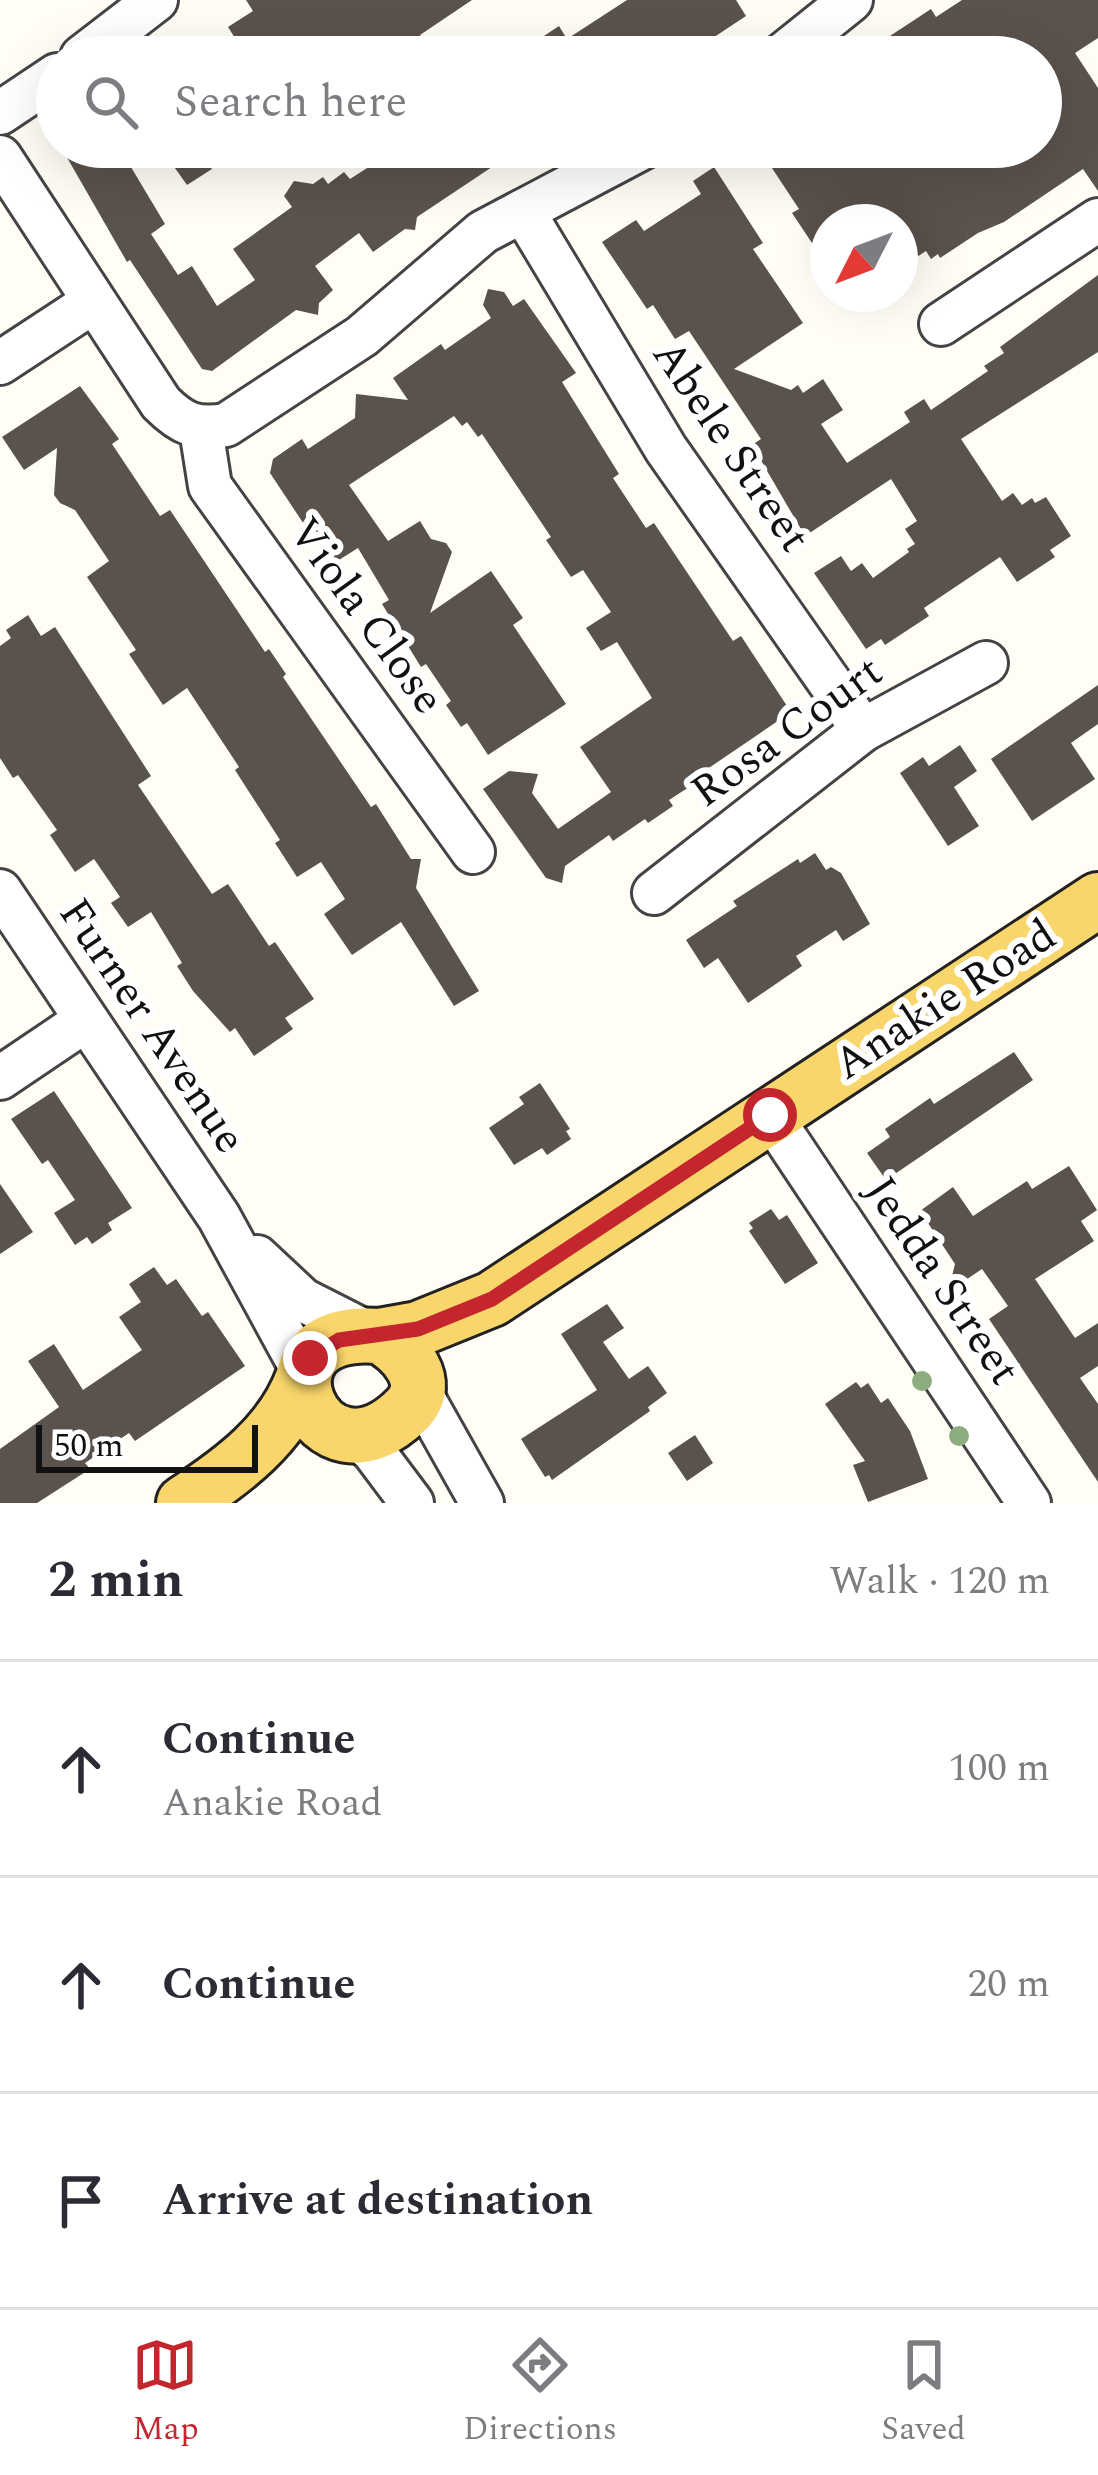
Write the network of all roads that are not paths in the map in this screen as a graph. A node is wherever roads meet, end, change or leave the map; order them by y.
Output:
1 (156, 0) edge
2 (851, 0) edge
3 (109, 36) edge
4 (806, 36) edge
5 (36, 89) edge
6 (0, 113) edge
7 (0, 158) edge
8 (604, 168) edge
9 (523, 211) junction
10 (1098, 220) edge
11 (93, 302) junction
12 (941, 324) dead end
13 (0, 363) edge
14 (200, 429) junction
15 (986, 663) dead end
16 (863, 730) junction
17 (473, 852) dead end
18 (0, 891) edge
19 (654, 893) dead end
20 (1098, 900) edge
21 (86, 1020) junction
22 (0, 1078) edge
23 (770, 1115) junction
24 (219, 1217) junction
25 (492, 1299) junction
26 (376, 1336) junction
27 (303, 1376) junction
28 (418, 1387) junction
29 (349, 1434) junction
30 (205, 1489) edge
31 (412, 1503) edge
32 (482, 1503) edge
33 (1029, 1503) edge

1 - 3 street
2 - 4 street
5 - 6 street
7 - 11 street
8 - 9 street
9 - 14 street
9 - 16 street, Abele Street
10 - 12 street
11 - 13 street
11 - 14 street
14 - 17 street, Viola Close
15 - 16 street, Rosa Court
16 - 19 street, Rosa Court
18 - 21 street, Furner Avenue
20 - 23 main road, Anakie Road
21 - 22 street
21 - 24 street, Furner Avenue
23 - 25 main road, Anakie Road
23 - 33 street, Jedda Street
24 - 26 street, Furner Avenue
24 - 27 street, Furner Avenue
25 - 26 main road, Anakie Road
25 - 28 main road, Anakie Road
26 - 27 main road
26 - 28 main road
27 - 29 main road
27 - 30 main road
28 - 29 main road
28 - 32 street
29 - 30 main road
29 - 31 street

